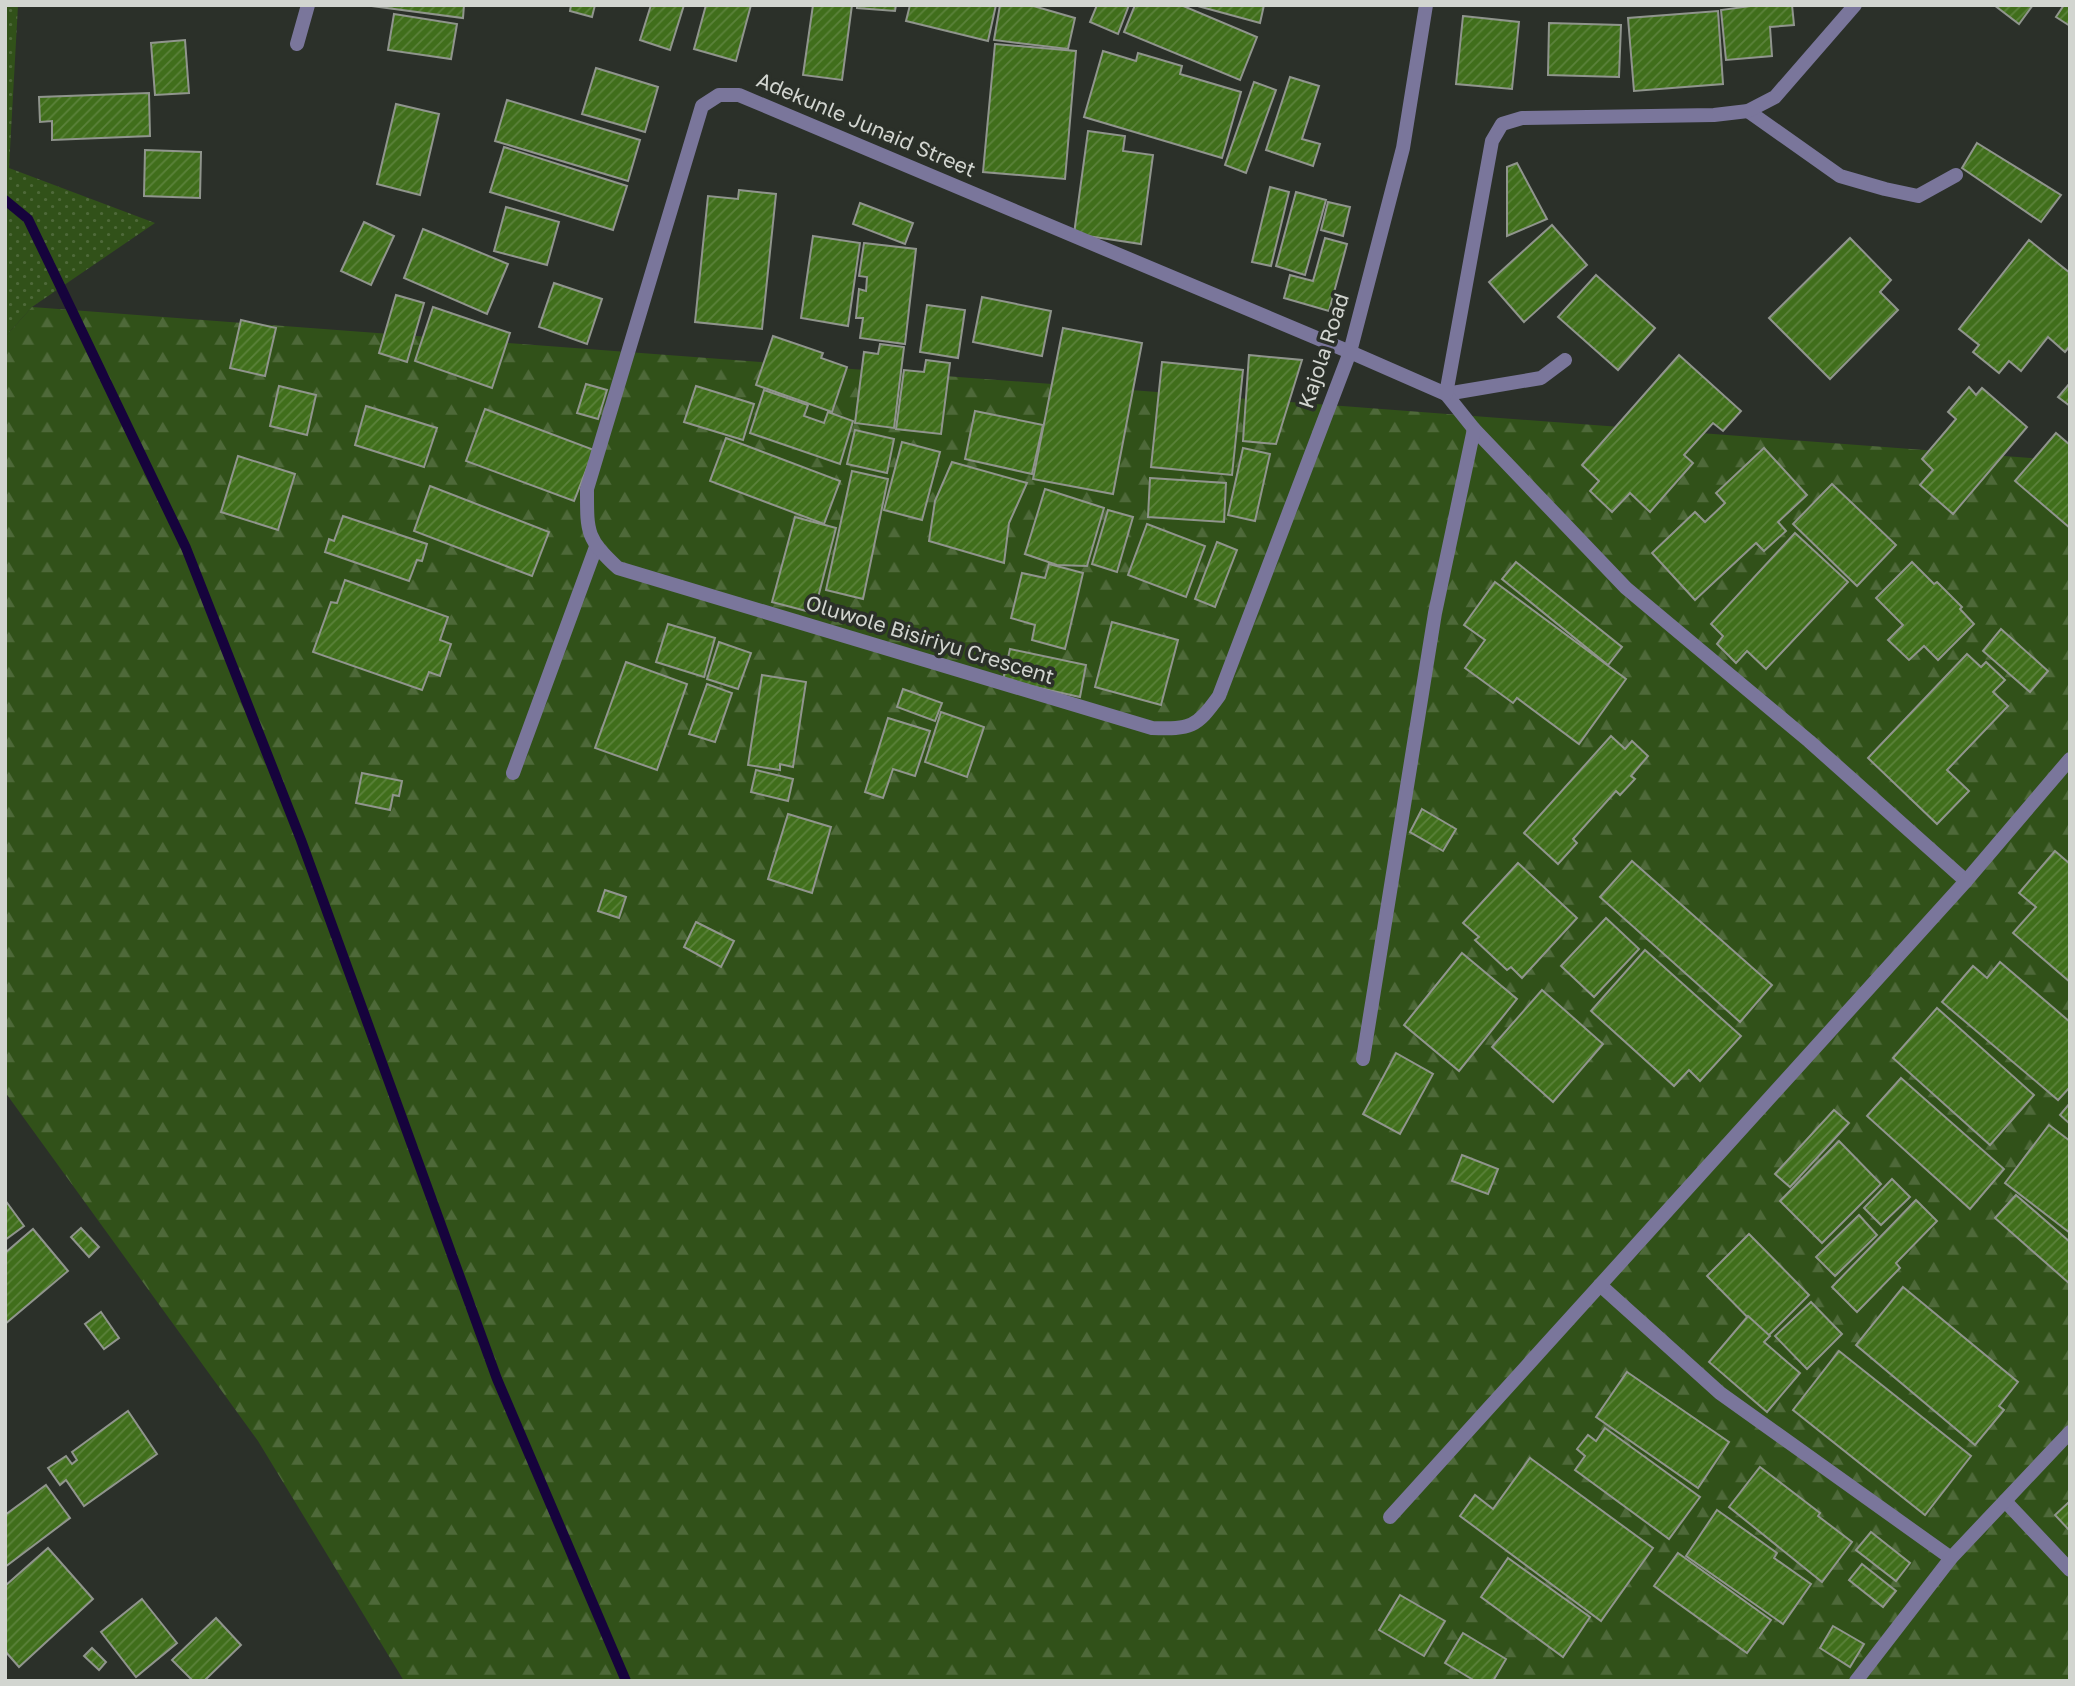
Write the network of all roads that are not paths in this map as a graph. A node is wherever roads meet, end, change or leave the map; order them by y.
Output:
1 (308, 5) edge
2 (1426, 5) edge
3 (1855, 5) edge
4 (297, 44) dead end
5 (1748, 111) junction
6 (1956, 175) dead end
7 (1350, 352) junction
8 (1564, 360) dead end
9 (1446, 394) junction
10 (1474, 429) junction
11 (596, 547) junction
12 (1219, 696) joint
13 (2070, 759) edge
14 (513, 773) dead end
15 (1966, 881) junction
16 (1363, 1059) dead end
17 (1600, 1285) junction
18 (2070, 1432) edge
19 (2005, 1501) junction
20 (1390, 1517) dead end
21 (1951, 1558) junction
22 (2070, 1570) edge
23 (1856, 1681) edge

1 - 4 street
2 - 7 street, Kajola Road
3 - 5 street
5 - 6 street
5 - 9 street
7 - 9 street, Adekunle Junaid Street
7 - 11 street, Adekunle Junaid Street
7 - 12 street, Kajola Road
8 - 9 street
9 - 10 street
10 - 15 street
10 - 16 street
11 - 12 street, Oluwole Bisiriyu Crescent
11 - 14 street
13 - 15 street
15 - 17 street
17 - 20 street
17 - 21 street
18 - 19 street
19 - 21 street
19 - 22 street
21 - 23 street

